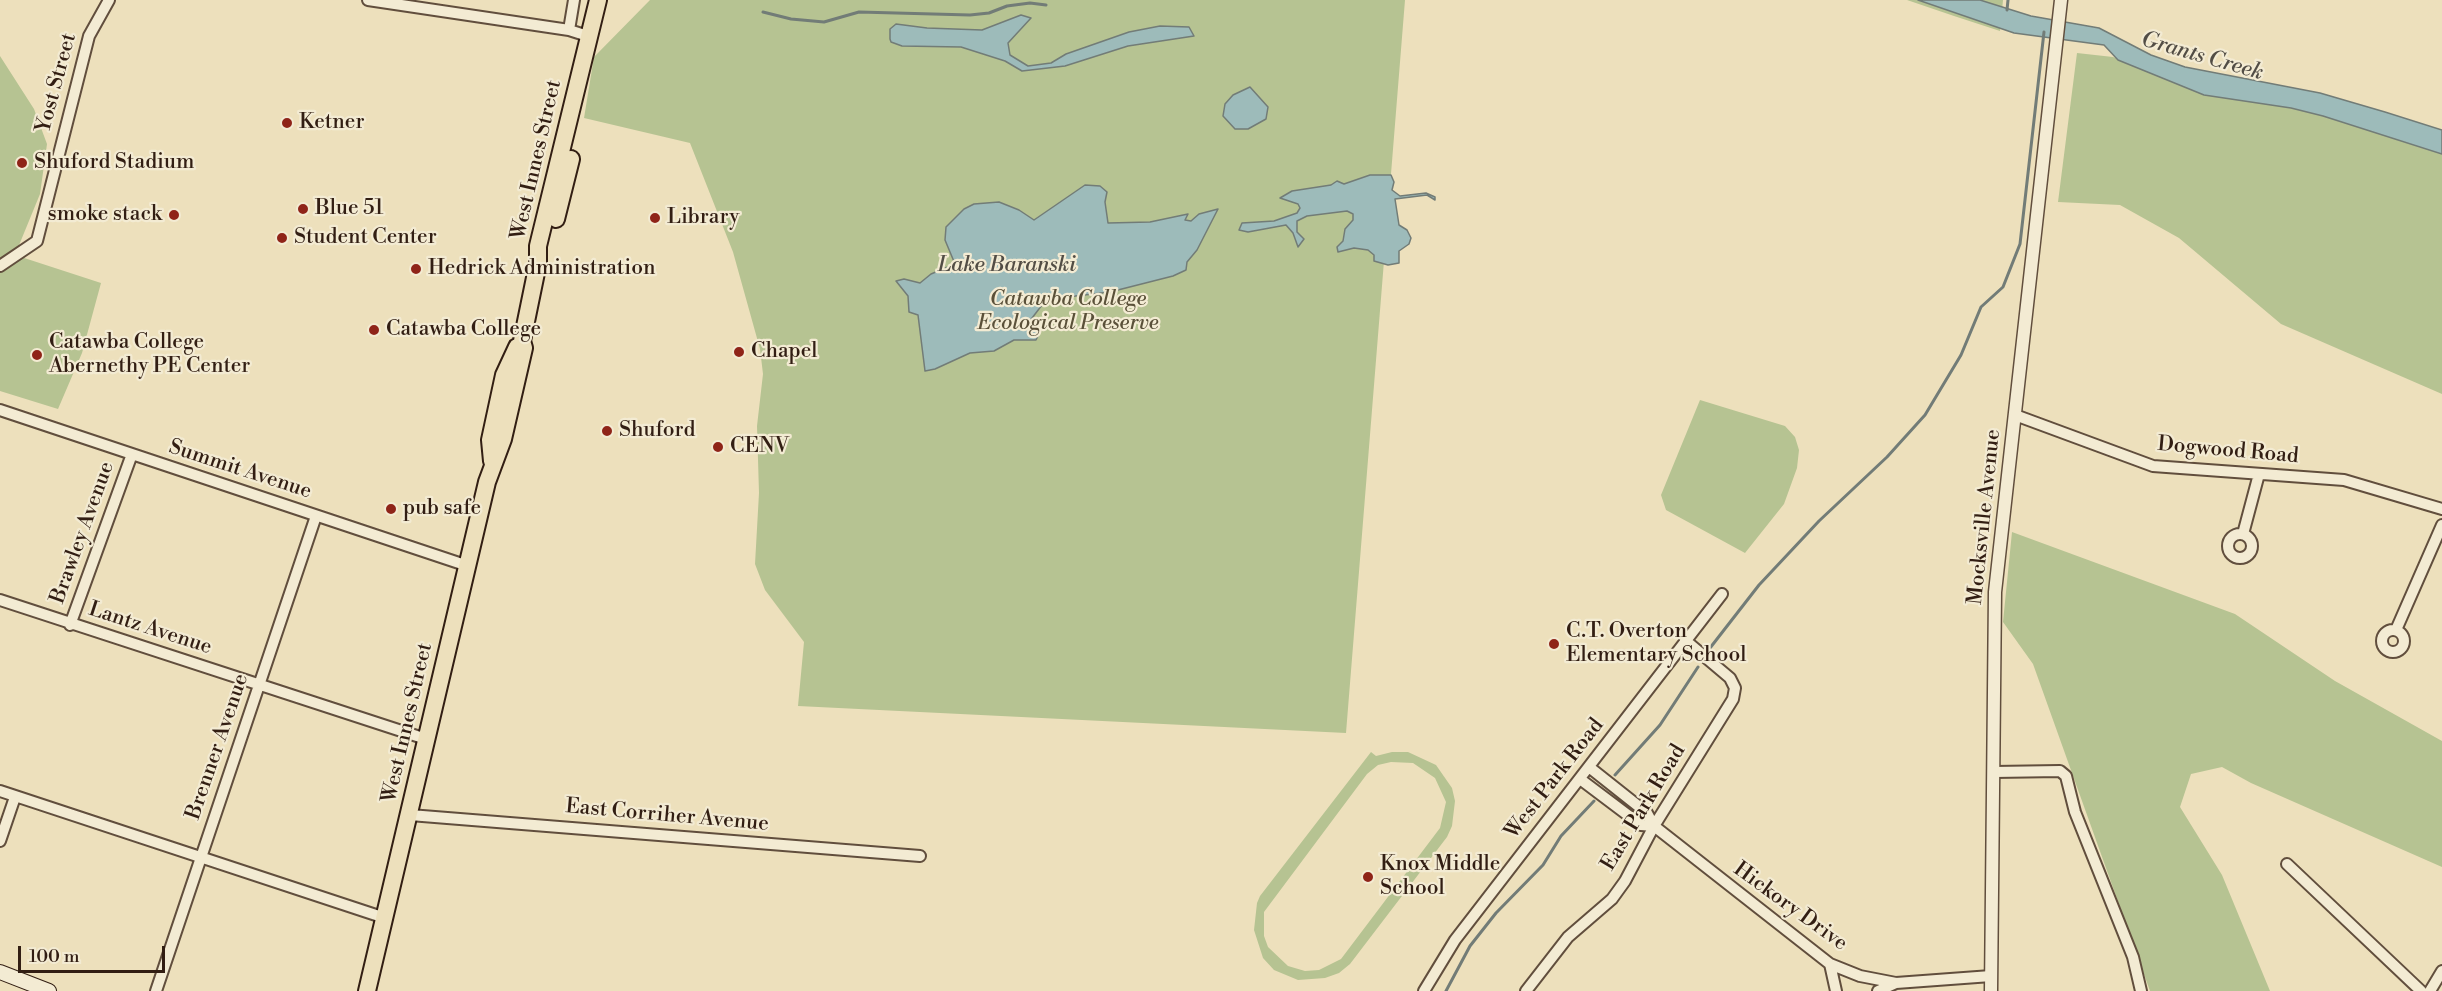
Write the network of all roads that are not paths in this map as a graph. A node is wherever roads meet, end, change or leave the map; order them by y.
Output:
1 (109, 0) edge
2 (368, 0) edge
3 (574, 0) edge
4 (598, 0) edge
5 (2061, 1) edge
6 (569, 30) junction
7 (591, 37) junction
8 (0, 266) edge
9 (0, 410) edge
10 (2015, 415) junction
11 (132, 454) junction
12 (2259, 474) junction
13 (2442, 508) edge
14 (316, 516) junction
15 (2442, 525) edge
16 (2243, 534) dead end
17 (468, 567) junction
18 (1722, 594) dead end
19 (0, 600) edge
20 (70, 625) junction
21 (2396, 630) dead end
22 (1685, 640) junction
23 (260, 685) junction
24 (426, 739) junction
25 (1589, 767) junction
26 (1994, 772) junction
27 (1580, 779) junction
28 (0, 791) edge
29 (15, 797) junction
30 (410, 815) junction
31 (1654, 826) junction
32 (0, 841) edge
33 (202, 856) junction
34 (920, 856) dead end
35 (2287, 864) dead end
36 (385, 918) junction
37 (1830, 964) junction
38 (2442, 971) edge
39 (0, 972) edge
40 (1991, 976) junction
41 (1896, 983) junction
42 (49, 991) edge
43 (156, 991) edge
44 (367, 991) edge
45 (1424, 991) edge
46 (1526, 991) edge
47 (1836, 991) edge
48 (1878, 991) edge
49 (1991, 991) edge
50 (2141, 991) edge
51 (2421, 991) edge
52 (2430, 991) edge

1 - 8 street, Yost Street
2 - 6 street
3 - 6 street
4 - 7 main road, West Innes Street
5 - 10 street, Mocksville Avenue
6 - 7 street
7 - 17 main road, West Innes Street
9 - 11 street, Summit Avenue
10 - 12 street, Dogwood Road
10 - 26 street, Mocksville Avenue
11 - 14 street, Summit Avenue
11 - 20 street, Brawley Avenue
12 - 13 street, Dogwood Road
12 - 16 street
14 - 17 street, Summit Avenue
14 - 23 street, Brenner Avenue
15 - 21 street
17 - 24 main road, West Innes Street
18 - 22 street, West Park Road
19 - 20 street, Lantz Avenue
20 - 23 street, Lantz Avenue
22 - 25 street, West Park Road
22 - 31 street, East Park Road
23 - 24 street, Lantz Avenue
23 - 33 street, Brenner Avenue
24 - 30 main road, West Innes Street
25 - 27 street, West Park Road
25 - 31 street, Hickory Drive
26 - 40 street, Mocksville Avenue
26 - 50 street
27 - 31 street, Hickory Drive
27 - 45 street, West Park Road
28 - 29 street
29 - 32 street
29 - 33 street
30 - 34 street, East Corriher Avenue
30 - 36 main road, West Innes Street
31 - 37 street, Hickory Drive
31 - 46 street, East Park Road
33 - 36 street
33 - 43 street, Brenner Avenue
35 - 51 street
36 - 44 main road, West Innes Street
37 - 41 street, Hickory Drive
37 - 47 street
38 - 52 street
39 - 42 main road
40 - 41 street, Hickory Drive
40 - 49 street, Mocksville Avenue
41 - 48 street

